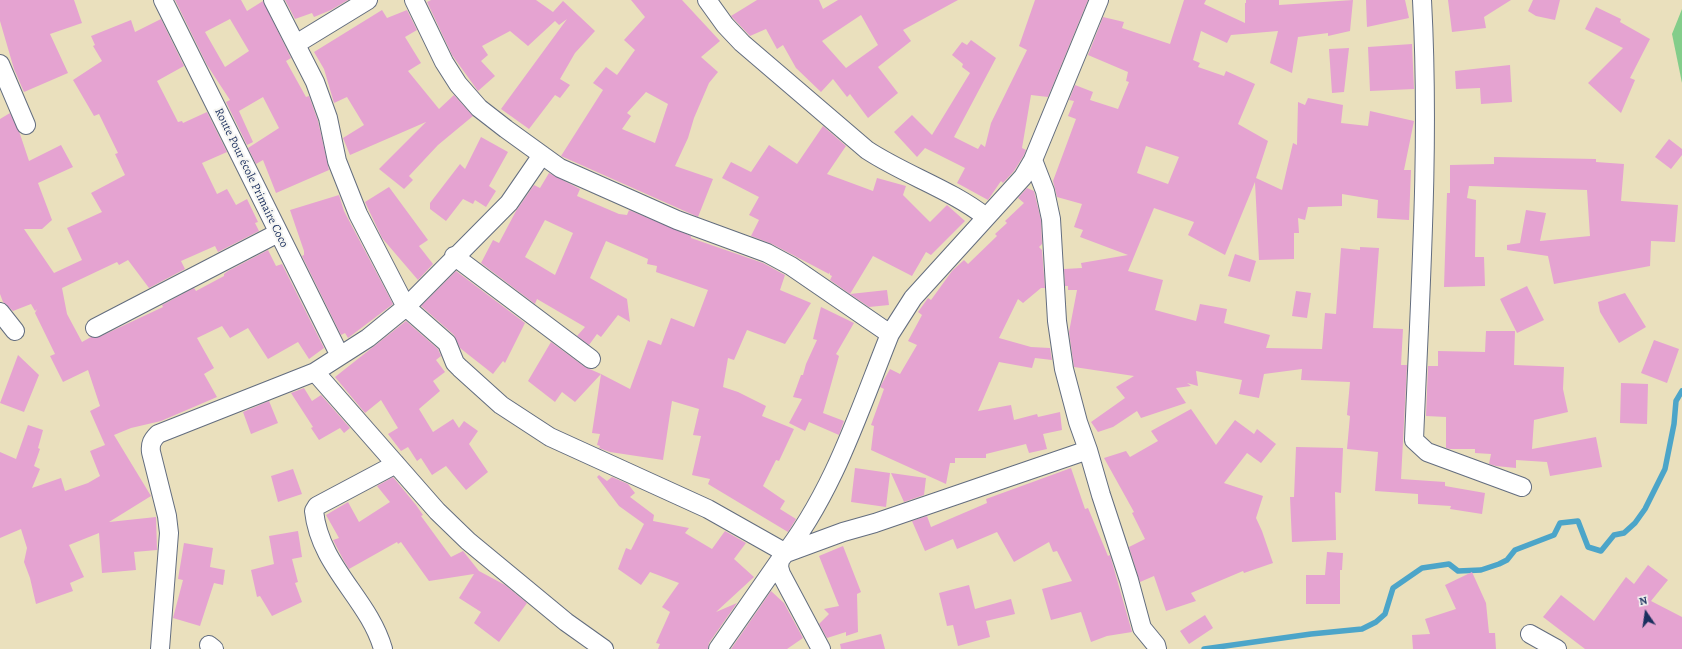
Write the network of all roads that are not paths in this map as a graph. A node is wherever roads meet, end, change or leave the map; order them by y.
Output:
1 (163, 0) edge
2 (273, 0) edge
3 (368, 0) edge
4 (414, 0) edge
5 (707, 0) edge
6 (1099, 0) edge
7 (1422, 0) edge
8 (296, 44) junction
9 (0, 64) edge
10 (26, 124) dead end
11 (542, 155) junction
12 (1033, 160) junction
13 (986, 217) junction
14 (278, 233) junction
15 (454, 256) junction
16 (406, 307) junction
17 (0, 312) edge
18 (96, 328) dead end
19 (15, 331) dead end
20 (890, 334) junction
21 (340, 356) junction
22 (591, 359) dead end
23 (315, 372) junction
24 (1088, 450) junction
25 (396, 464) junction
26 (1522, 487) dead end
27 (783, 557) junction
28 (1530, 634) dead end
29 (160, 649) edge
30 (383, 649) edge
31 (604, 649) edge
32 (718, 649) edge
33 (821, 649) edge
34 (1157, 649) edge
35 (1558, 649) edge

1 - 14 street, Route Pour école Primaire Coco
2 - 8 street
3 - 8 street
4 - 11 street
5 - 13 street
6 - 12 street
7 - 26 street
8 - 16 street
9 - 10 street
11 - 15 street
11 - 20 street
12 - 13 street
12 - 24 street
13 - 20 street
14 - 18 street
14 - 21 street, Route Pour école Primaire Coco
15 - 16 street
15 - 22 street
16 - 21 street
16 - 27 street
17 - 19 street
20 - 27 street
21 - 23 street
23 - 25 street
23 - 29 street
24 - 27 street
24 - 34 street
25 - 30 street
25 - 31 street
27 - 32 street
27 - 33 street
28 - 35 street

